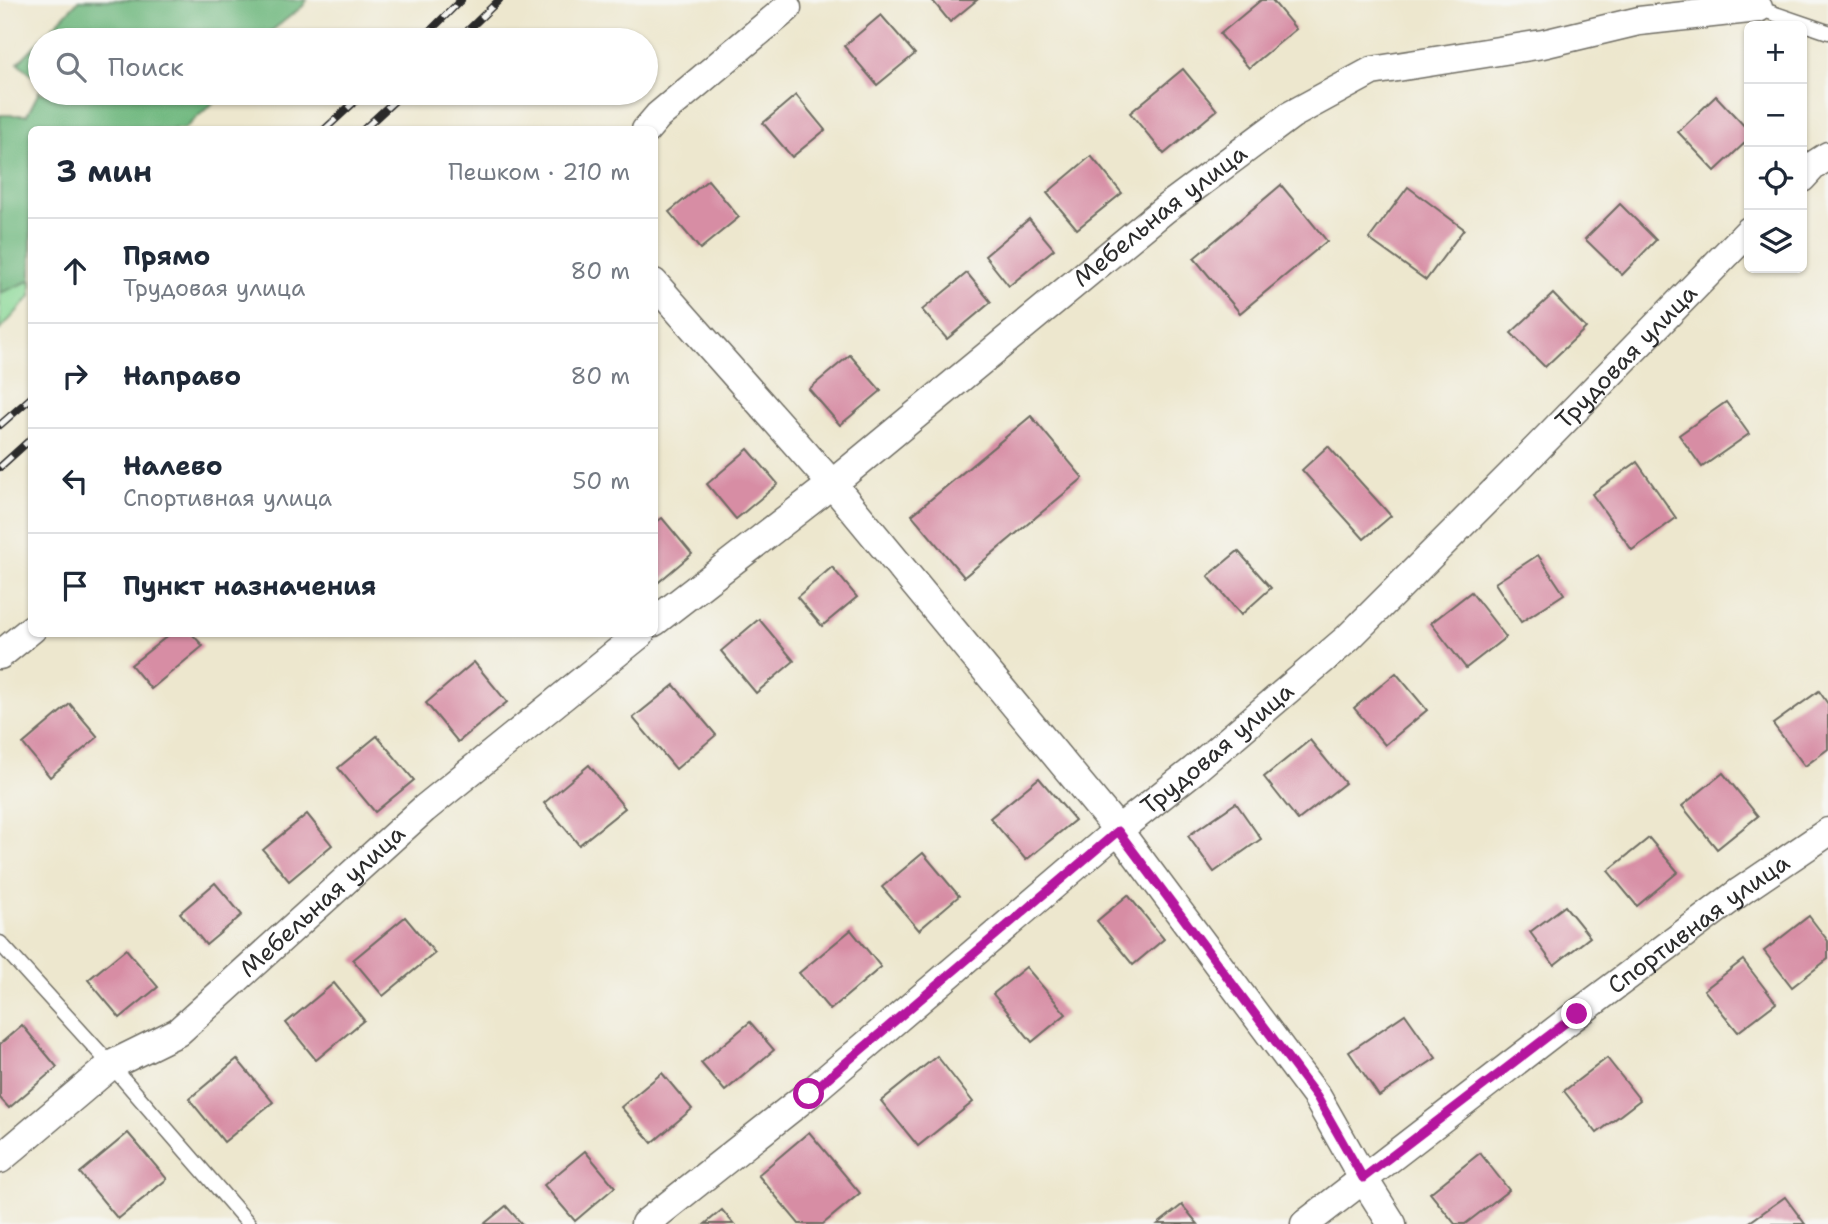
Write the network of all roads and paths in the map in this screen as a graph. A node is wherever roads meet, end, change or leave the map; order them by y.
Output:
1 (787, 8) dead end
2 (1758, 8) joint
3 (1828, 32) edge
4 (650, 126) edge
5 (1828, 156) edge
6 (1807, 173) edge
7 (1744, 237) edge
8 (658, 288) edge
9 (832, 484) junction
10 (658, 619) edge
11 (28, 632) edge
12 (636, 637) edge
13 (0, 654) edge
14 (1118, 831) junction
15 (1828, 832) edge
16 (0, 943) edge
17 (111, 1065) junction
18 (0, 1159) edge
19 (1363, 1178) junction
20 (249, 1224) edge
21 (645, 1224) edge
22 (1305, 1224) edge
23 (1392, 1224) edge

1 - 4 street
2 - 3 lane
2 - 9 street, Мебельная улица
5 - 6 street
7 - 14 street, Трудовая улица
8 - 9 street
9 - 10 street, Мебельная улица
9 - 14 street
11 - 13 street
12 - 17 street, Мебельная улица
14 - 19 street
14 - 21 street, Трудовая улица
15 - 19 street, Спортивная улица
16 - 17 lane
17 - 18 street, Мебельная улица
17 - 20 lane
19 - 22 street, Спортивная улица
19 - 23 street

